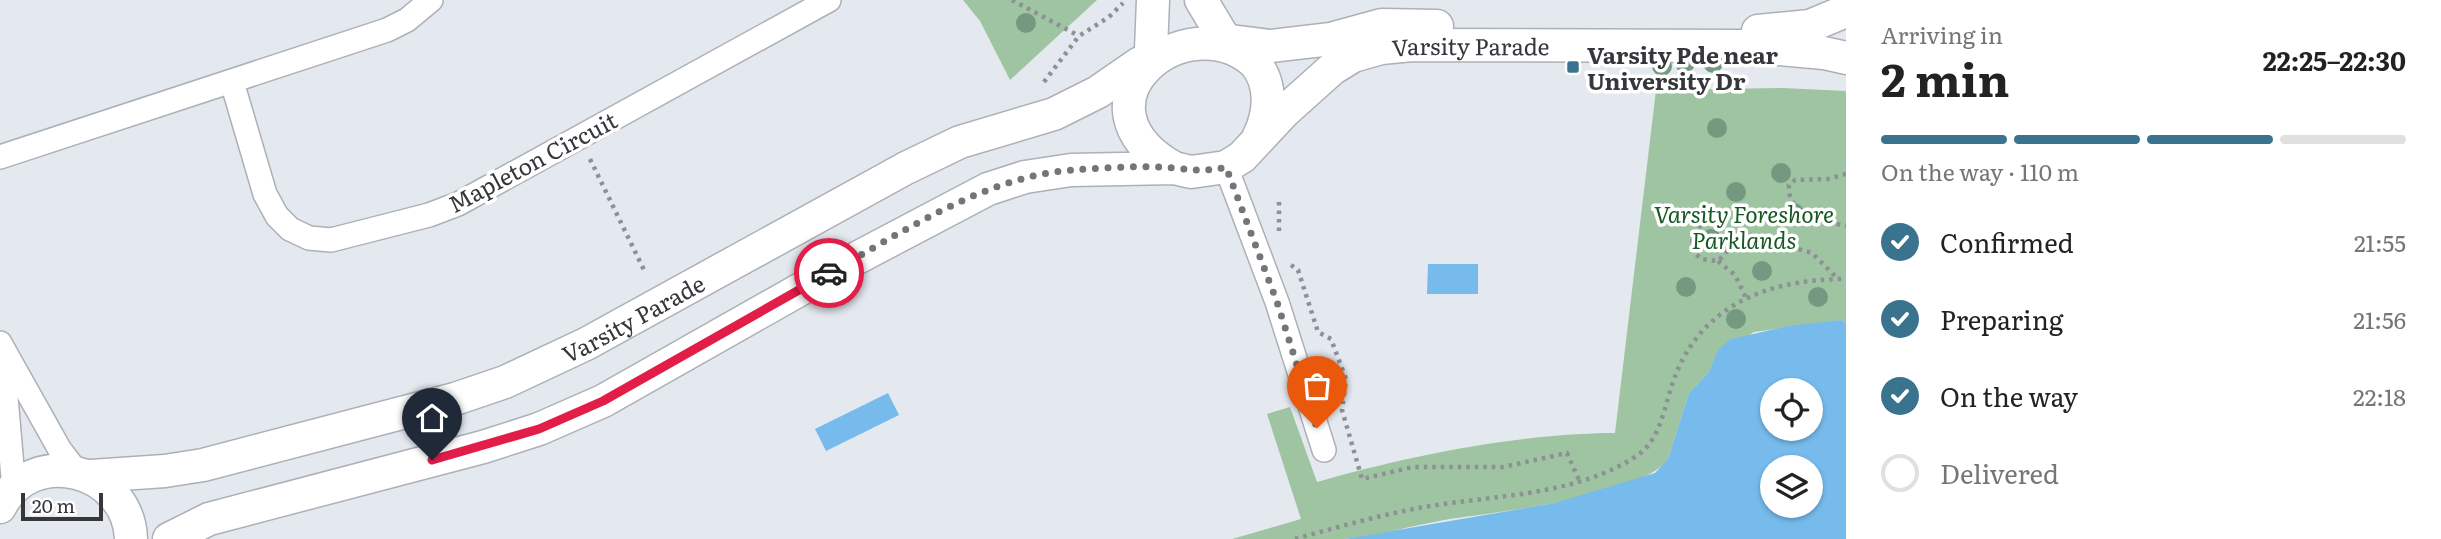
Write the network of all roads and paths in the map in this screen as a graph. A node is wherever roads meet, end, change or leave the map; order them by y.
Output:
1 (431, 0) edge
2 (829, 0) edge
3 (1012, 0) edge
4 (1126, 0) edge
5 (1153, 0) edge
6 (1201, 0) edge
7 (1846, 11) edge
8 (1079, 36) junction
9 (1228, 39) junction
10 (1146, 57) junction
11 (1846, 58) edge
12 (232, 82) junction
13 (1044, 82) dead end
14 (579, 137) junction
15 (1256, 143) junction
16 (0, 158) edge
17 (1226, 167) junction
18 (1174, 168) junction
19 (1846, 174) edge
20 (1279, 201) dead end
21 (1846, 226) edge
22 (1731, 232) junction
23 (1282, 241) dead end
24 (1286, 253) dead end
25 (1718, 261) junction
26 (645, 272) dead end
27 (1837, 279) junction
28 (1846, 279) edge
29 (1746, 298) junction
30 (1, 344) edge
31 (1324, 450) dead end
32 (84, 474) junction
33 (1579, 480) junction
34 (4, 499) edge
35 (131, 539) edge
36 (169, 539) edge
37 (1295, 539) edge

1 - 12 street
2 - 14 street, Mapleton Circuit
3 - 8 path
4 - 8 path
5 - 10 street
6 - 9 street
7 - 9 street, Varsity Parade
8 - 13 path
9 - 10 street, Varsity Parade
9 - 15 street
10 - 18 street
10 - 32 street, Varsity Parade
11 - 15 street, Varsity Parade
12 - 14 street, Mapleton Circuit
12 - 16 street
14 - 26 path
15 - 17 street, Varsity Parade
17 - 18 street
17 - 31 street
18 - 36 street
19 - 21 path
20 - 23 path
22 - 25 path
22 - 25 path
22 - 27 path
24 - 33 path
25 - 29 path
27 - 28 path
27 - 29 path
29 - 33 path
30 - 32 street
30 - 34 street
32 - 34 street, Varsity Parade
32 - 35 street
33 - 37 path

